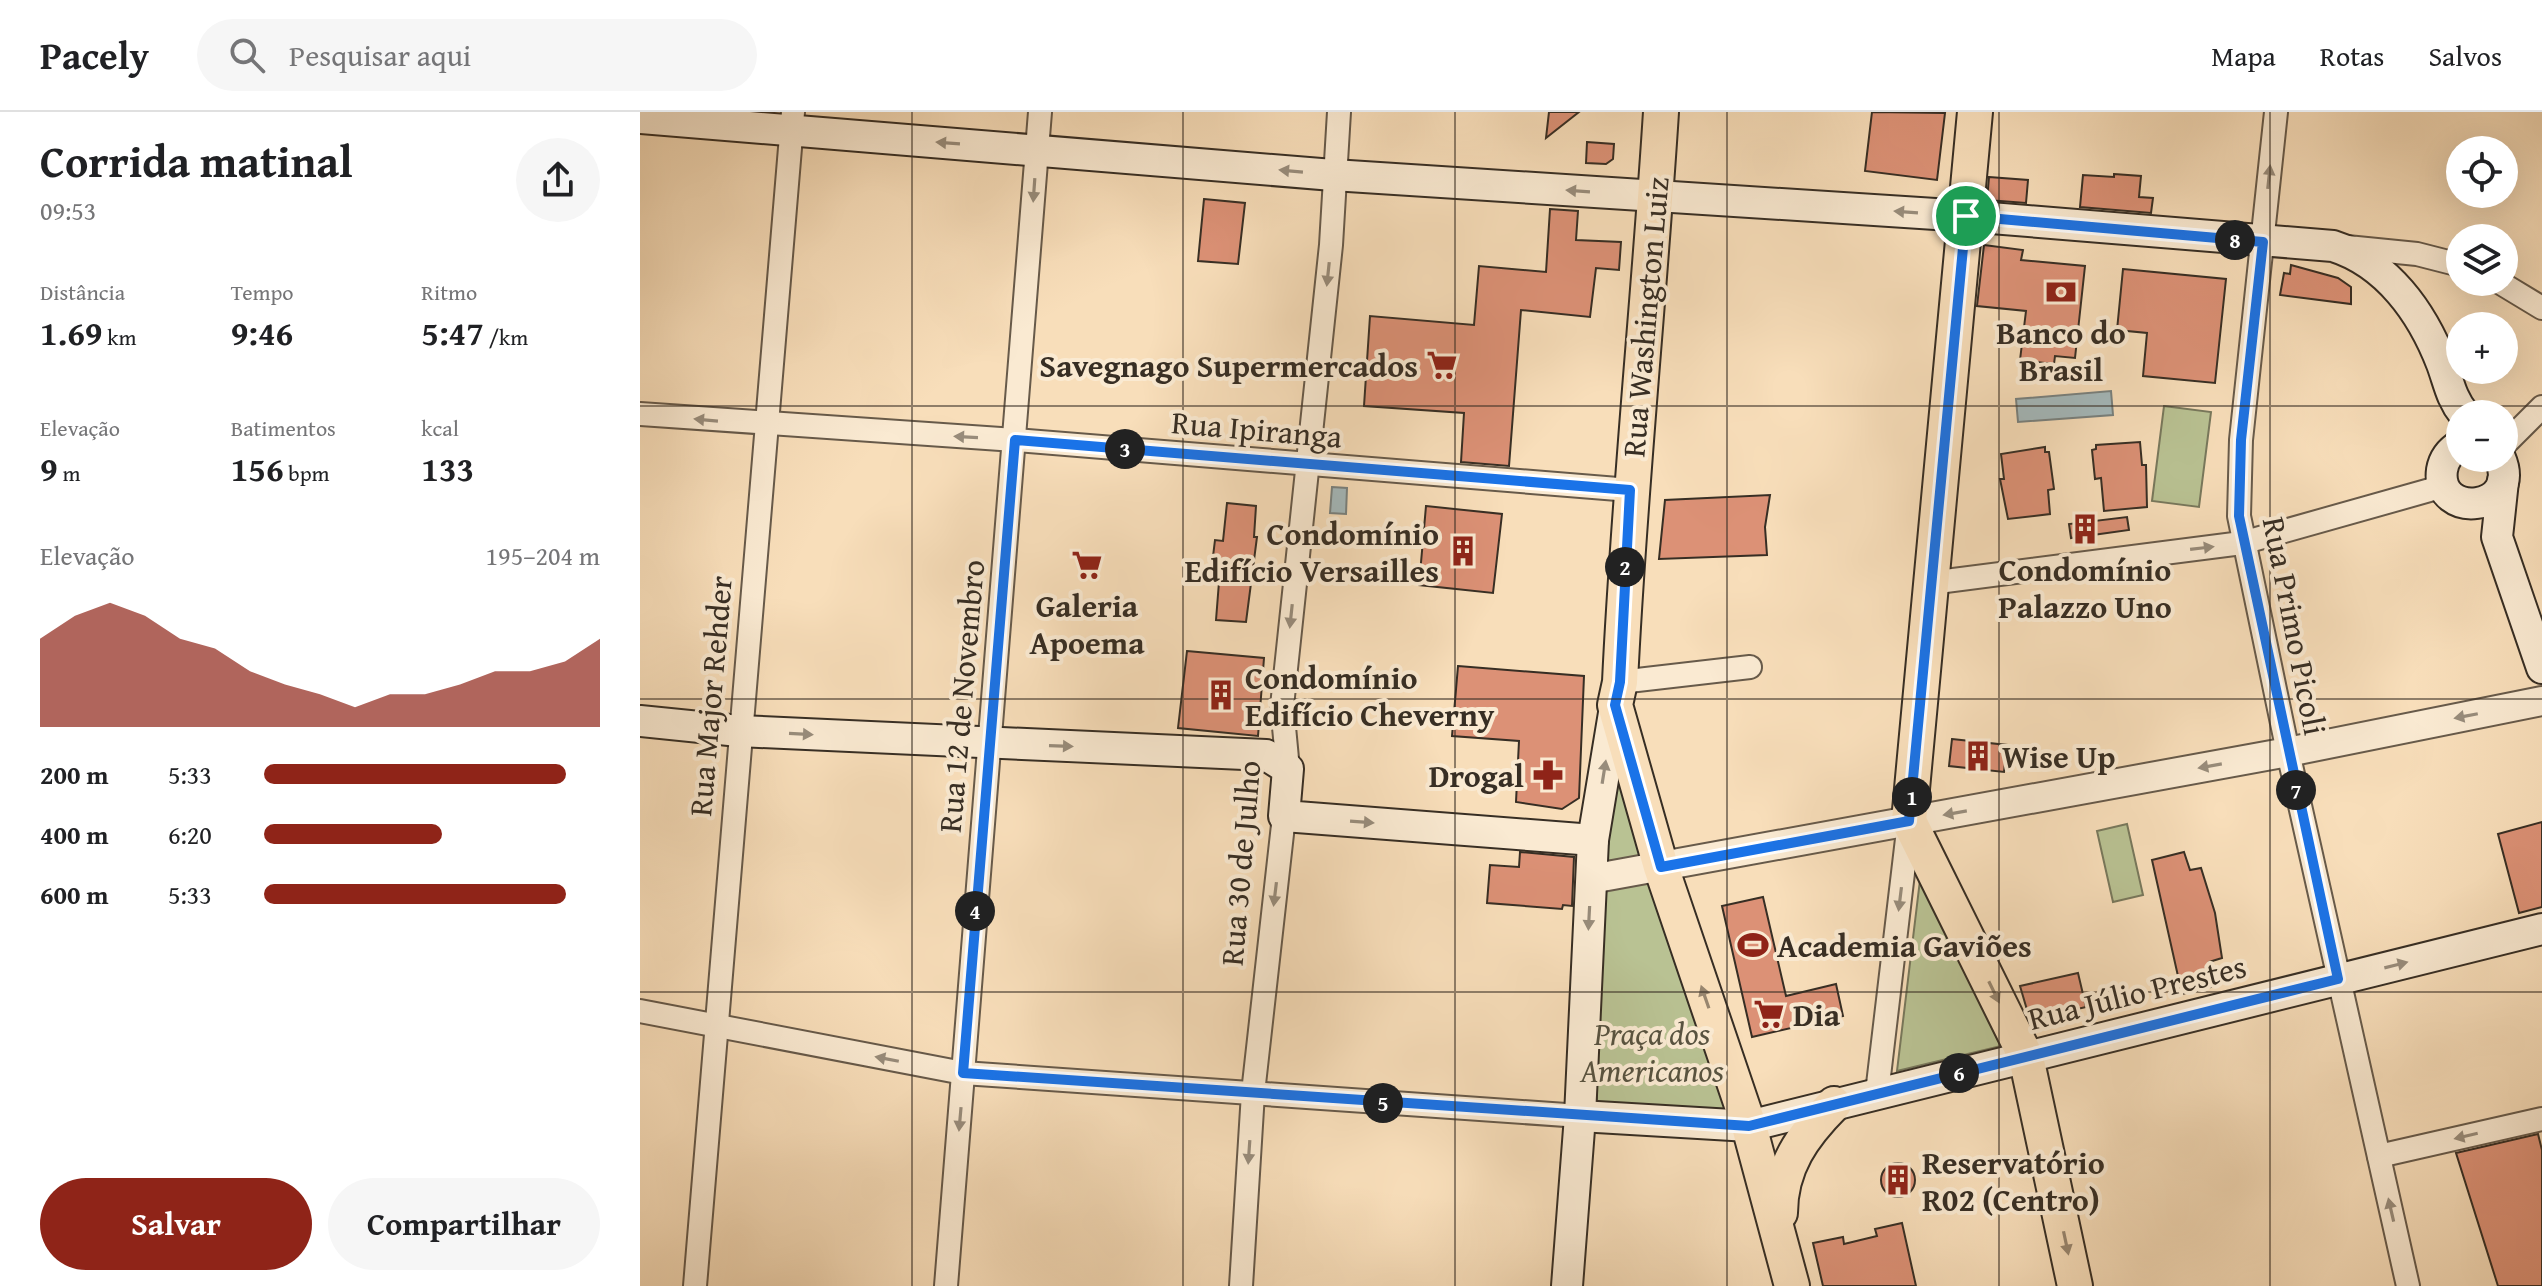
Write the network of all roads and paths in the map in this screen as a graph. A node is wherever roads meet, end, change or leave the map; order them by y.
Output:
1 (1040, 112) edge
2 (1339, 112) edge
3 (1661, 112) edge
4 (1975, 112) edge
5 (2276, 112) edge
6 (640, 118) edge
7 (792, 122) edge
8 (1037, 150) junction
9 (1333, 175) junction
10 (1656, 197) junction
11 (1966, 216) junction
12 (2263, 242) junction
13 (2333, 246) junction
14 (2446, 261) edge
15 (2518, 293) edge
16 (2542, 308) edge
17 (2456, 400) edge
18 (2542, 407) edge
19 (640, 414) edge
20 (766, 425) junction
21 (2518, 431) edge
22 (1015, 440) junction
23 (1306, 465) junction
24 (2501, 472) edge
25 (2501, 472) edge
26 (2449, 473) edge
27 (1630, 490) junction
28 (2497, 537) junction
29 (2242, 543) junction
30 (1930, 583) junction
31 (1750, 667) dead end
32 (2542, 668) edge
33 (1618, 693) junction
34 (2542, 701) edge
35 (640, 721) edge
36 (739, 731) junction
37 (988, 743) junction
38 (2288, 752) junction
39 (1288, 769) junction
40 (1284, 816) junction
41 (1909, 821) junction
42 (1593, 840) junction
43 (1661, 867) junction
44 (1591, 879) junction
45 (2542, 929) edge
46 (2338, 979) junction
47 (640, 1011) edge
48 (714, 1026) junction
49 (2026, 1057) junction
50 (963, 1073) junction
51 (1253, 1093) junction
52 (1877, 1093) junction
53 (1834, 1104) junction
54 (1580, 1116) junction
55 (2542, 1119) edge
56 (1749, 1126) junction
57 (2379, 1156) junction
58 (1780, 1234) junction
59 (695, 1286) edge
60 (946, 1286) edge
61 (1241, 1286) edge
62 (1567, 1286) edge
63 (1792, 1286) edge
64 (2075, 1286) edge
65 (2408, 1286) edge

1 - 8 street, Rua 12 de Novembro
2 - 9 street, Rua 30 de Julho
3 - 10 main road, Rua Washington Luiz
4 - 11 main road
12 -> 5 street, Rua Primo Picoli
6 - 7 main road
8 -> 7 main road
7 - 20 street, Rua Major Rehder
9 -> 8 main road
8 -> 22 street, Rua 12 de Novembro
10 -> 9 main road
9 -> 23 street, Rua 30 de Julho
11 -> 10 main road
10 - 27 main road, Rua Washington Luiz
11 - 12 main road
11 - 30 main road
12 - 13 main road
12 - 29 street, Rua Primo Picoli
13 - 14 street
13 - 17 main road
15 - 16 street
18 - 21 street
20 -> 19 street, Rua Ipiranga
22 -> 20 street, Rua Ipiranga
20 - 36 street, Rua Major Rehder
22 - 23 street, Rua Ipiranga
22 - 37 street, Rua 12 de Novembro
23 - 27 street, Rua Ipiranga
23 -> 39 street, Rua 30 de Julho
24 - 26 main road
25 - 28 main road
26 - 28 main road
26 - 29 street
27 - 33 main road, Rua Washington Luiz
28 - 32 main road
30 -> 29 street
29 - 38 street, Rua Primo Picoli
30 - 41 main road
31 - 33 street
42 -> 33 main road, Rua Washington Luiz
33 - 43 main road
34 -> 38 street
35 - 36 main road
36 -> 37 main road
36 - 48 street, Rua Major Rehder
37 -> 39 main road
37 - 50 street, Rua 12 de Novembro
38 -> 41 street
38 - 46 street, Rua Primo Picoli
39 - 40 main road, Rua 30 de Julho
40 -> 42 main road
40 -> 51 street, Rua 30 de Julho
41 - 43 street
41 -> 49 main road
41 -> 52 street
42 - 44 main road, Rua Washington Luiz
43 - 44 street
56 -> 43 main road
44 -> 54 main road, Rua Washington Luiz
46 -> 45 main road, Rua Júlio Prestes
46 - 49 main road, Rua Júlio Prestes
46 - 57 street, Rua Primo Picoli
47 - 48 street
50 -> 48 street
48 - 59 street, Rua Major Rehder
49 - 52 main road, Rua Júlio Prestes
49 -> 64 main road
50 - 51 street
50 -> 60 street, Rua 12 de Novembro
51 - 54 street
51 -> 61 street, Rua 30 de Julho
52 - 53 main road, Rua Júlio Prestes
53 - 56 main road, Rua Júlio Prestes
53 - 58 main road
54 - 56 main road, Rua Júlio Prestes
54 - 62 main road, Rua Washington Luiz
55 -> 57 street
56 - 58 main road
65 -> 57 street, Rua Primo Picoli
58 - 63 main road

